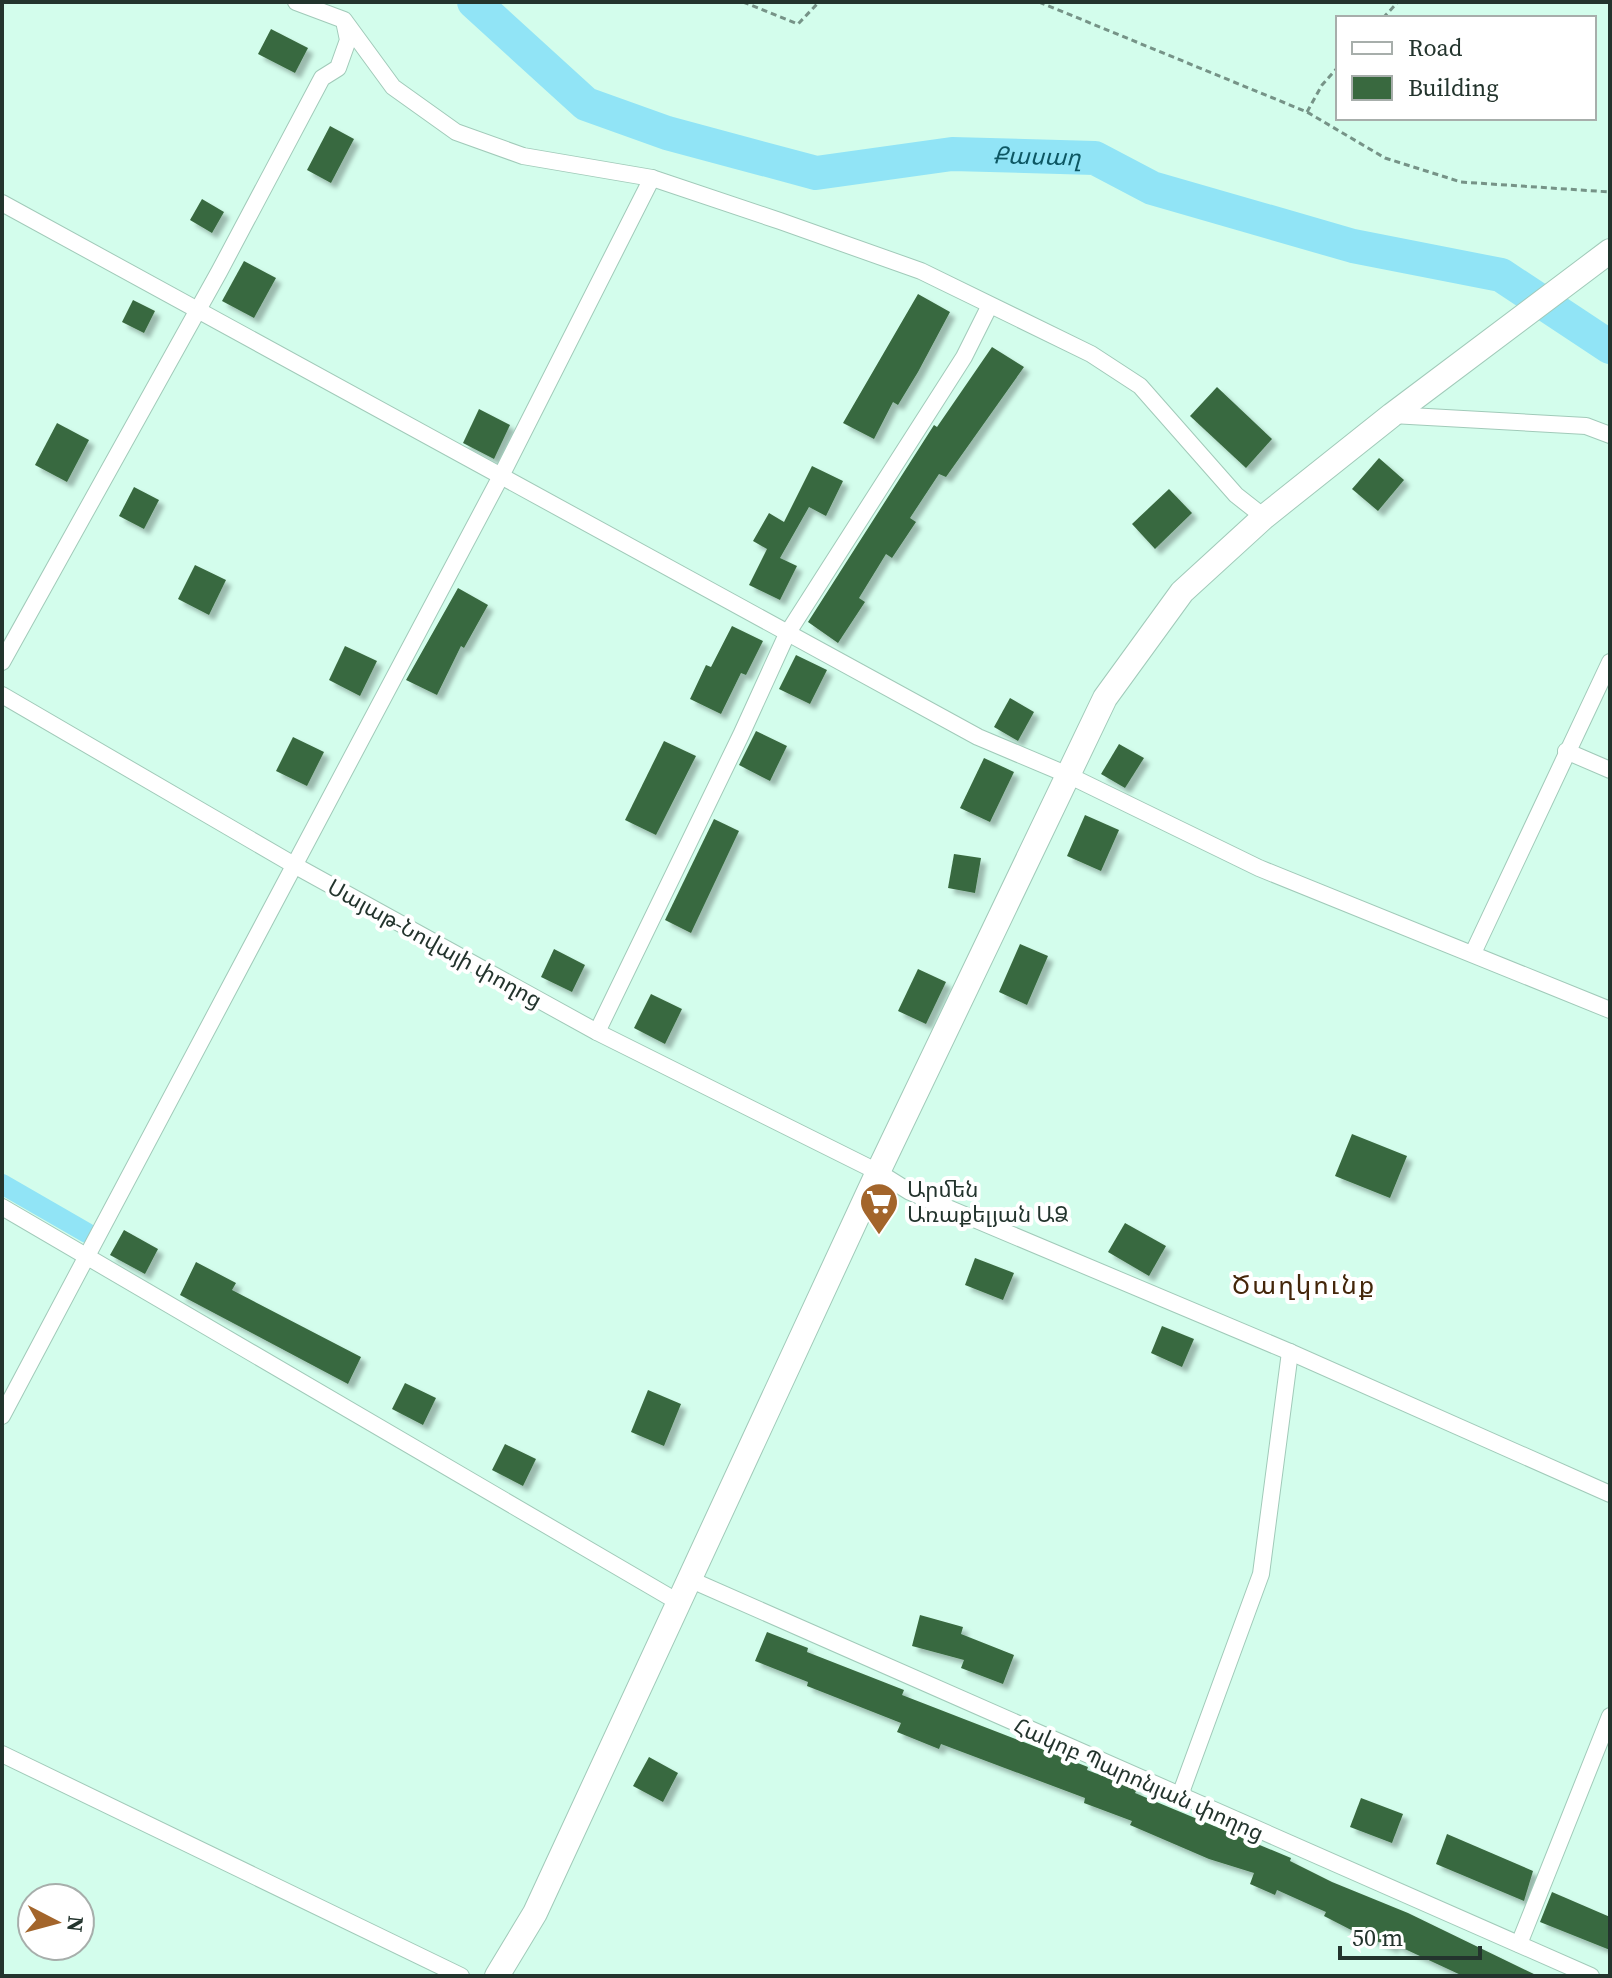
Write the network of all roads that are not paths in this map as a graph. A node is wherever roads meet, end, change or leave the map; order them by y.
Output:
1 (296, 2) edge
2 (344, 20) junction
3 (652, 178) junction
4 (2, 203) edge
5 (1610, 251) edge
6 (989, 307) junction
7 (196, 309) junction
8 (1392, 415) junction
9 (1610, 435) edge
10 (501, 476) junction
11 (1264, 517) junction
12 (787, 634) junction
13 (2, 662) edge
14 (1610, 662) edge
15 (2, 695) edge
16 (1566, 751) junction
17 (1610, 770) edge
18 (1068, 775) junction
19 (294, 865) junction
20 (1473, 953) junction
21 (1610, 1010) edge
22 (597, 1032) junction
23 (878, 1172) junction
24 (2, 1207) edge
25 (86, 1254) junction
26 (1290, 1352) junction
27 (2, 1416) edge
28 (1610, 1494) edge
29 (689, 1579) junction
30 (678, 1602) junction
31 (1610, 1716) edge
32 (2, 1754) edge
33 (1179, 1798) junction
34 (1519, 1944) junction
35 (461, 1976) edge
36 (497, 1976) edge
37 (1591, 1976) edge

1 - 2 street
2 - 3 street
2 - 7 street
3 - 6 street
3 - 10 street
4 - 7 street
5 - 8 main road
6 - 11 street
6 - 12 street
7 - 10 street
7 - 13 street
8 - 9 street
8 - 11 main road
10 - 12 street
10 - 19 street
11 - 18 main road
12 - 18 street
12 - 22 street
14 - 16 street
15 - 19 street, Սայաթ-Նովայի փողոց
16 - 17 street
16 - 20 street
18 - 20 street
18 - 23 main road
19 - 22 street, Սայաթ-Նովայի փողոց
19 - 25 street
20 - 21 street
22 - 23 street, Սայաթ-Նովայի փողոց
23 - 26 street, Սայաթ-Նովայի փողոց
23 - 29 main road
24 - 25 street
25 - 27 street
25 - 30 street
26 - 28 street, Սայաթ-Նովայի փողոց
26 - 33 street
29 - 30 main road
29 - 33 street, Հակոբ Պարոնյան փողոց
30 - 36 main road
31 - 34 street
32 - 35 street
33 - 34 street, Հակոբ Պարոնյան փողոց
34 - 37 street, Հակոբ Պարոնյան փողոց

